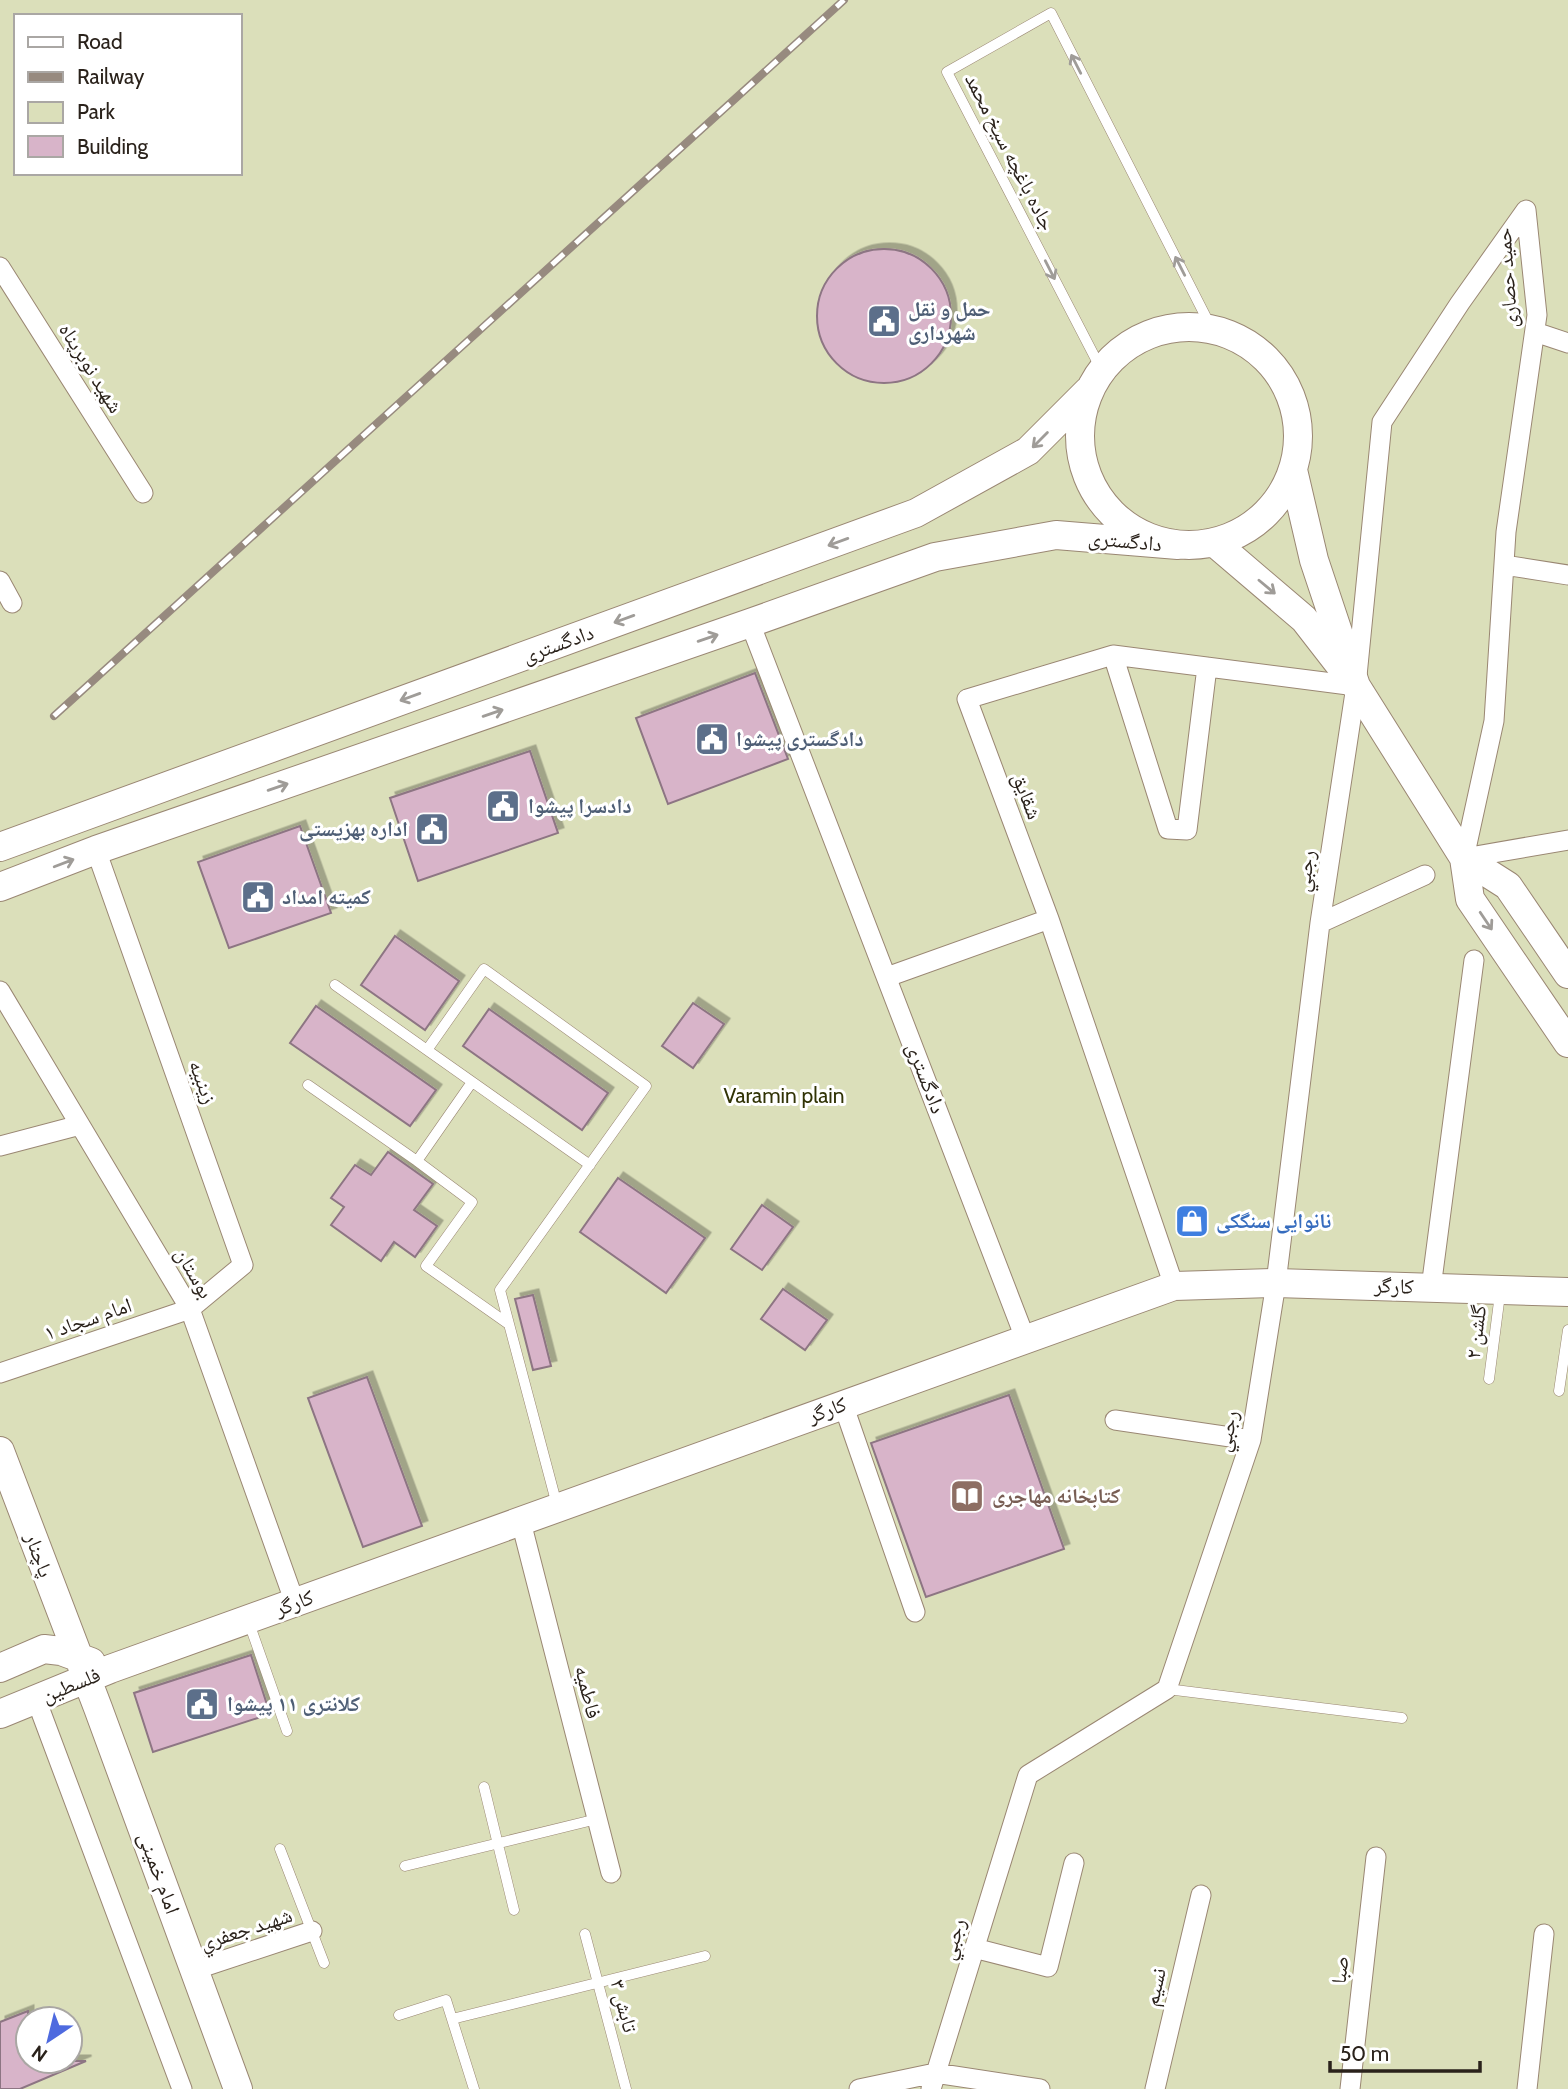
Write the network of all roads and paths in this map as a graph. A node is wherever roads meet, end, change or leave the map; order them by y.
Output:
1 (0, 267) edge
2 (1211, 327) junction
3 (1535, 332) junction
4 (1568, 344) edge
5 (1094, 380) junction
6 (1293, 470) junction
7 (143, 493) dead end
8 (1215, 543) junction
9 (1178, 545) junction
10 (1504, 565) junction
11 (1568, 575) edge
12 (0, 581) edge
13 (12, 603) dead end
14 (750, 623) junction
15 (1113, 655) junction
16 (1207, 667) junction
17 (1356, 685) junction
18 (1568, 839) edge
19 (0, 847) edge
20 (96, 850) junction
21 (1464, 858) junction
22 (1425, 875) dead end
23 (0, 887) edge
24 (1049, 919) junction
25 (1320, 923) junction
26 (1474, 960) dead end
27 (1568, 974) edge
28 (887, 977) junction
29 (335, 985) dead end
30 (0, 991) edge
31 (1568, 1042) edge
32 (427, 1050) junction
33 (472, 1082) junction
34 (308, 1085) dead end
35 (80, 1125) junction
36 (0, 1146) edge
37 (417, 1161) junction
38 (590, 1166) junction
39 (1276, 1283) junction
40 (1174, 1286) junction
41 (1431, 1288) junction
42 (1500, 1290) junction
43 (1568, 1292) edge
44 (190, 1309) junction
45 (507, 1323) junction
46 (1568, 1330) edge
47 (1025, 1338) junction
48 (0, 1373) edge
49 (1489, 1379) dead end
50 (1559, 1391) dead end
51 (843, 1404) junction
52 (1115, 1420) dead end
53 (1251, 1440) junction
54 (0, 1451) edge
55 (558, 1508) junction
56 (521, 1522) junction
57 (295, 1603) junction
58 (60, 1611) junction
59 (915, 1612) dead end
60 (248, 1619) junction
61 (44, 1649) junction
62 (0, 1668) edge
63 (92, 1669) junction
64 (1167, 1689) junction
65 (36, 1699) junction
66 (0, 1714) edge
67 (1402, 1718) dead end
68 (287, 1731) dead end
69 (484, 1787) dead end
70 (597, 1819) junction
71 (498, 1843) junction
72 (280, 1849) dead end
73 (1376, 1857) dead end
74 (1074, 1863) dead end
75 (405, 1866) dead end
76 (611, 1873) dead end
77 (1201, 1895) dead end
78 (514, 1910) dead end
79 (312, 1931) junction
80 (585, 1934) dead end
81 (1544, 1934) dead end
82 (974, 1948) junction
83 (705, 1956) dead end
84 (324, 1963) dead end
85 (194, 1970) junction
86 (597, 1982) junction
87 (399, 2015) dead end
88 (452, 2019) junction
89 (933, 2081) edge
90 (182, 2089) edge
91 (238, 2089) edge
92 (474, 2089) edge
93 (626, 2089) edge
94 (859, 2089) edge
95 (1040, 2089) edge
96 (1154, 2089) edge
97 (1350, 2089) edge
98 (1527, 2089) edge

1 - 7 street, شهید نوبرپناه
2 - 5 main road
2 -> 5 lane, جاده باغچه سیخ محمد
2 - 6 main road
3 - 4 street
3 - 10 street, حمید حصاری
3 - 17 street, حمید حصاری
5 - 9 main road
5 -> 19 main road, دادگستری
6 - 8 main road
6 - 17 main road
8 - 9 main road
8 -> 17 main road
9 - 14 main road, دادگستری
10 - 11 street
10 - 21 street, حمید حصاری
12 - 13 street
20 -> 14 main road, دادگستری
14 - 28 street, دادگستری
15 - 16 street, شقايق
15 - 16 street
15 - 24 street, شقايق
16 - 17 street, شقايق
17 - 21 main road
17 - 25 street, رجبي
18 - 21 street
23 -> 20 main road, دادگستری
20 - 44 street, زينبيه
21 - 27 main road
21 -> 31 main road
22 - 25 street
24 - 28 street
24 - 40 street, شقايق
25 - 39 street, رجبي
26 - 41 street
28 - 47 street, دادگستری
29 - 32 lane
30 - 35 street, بوستان
32 - 33 lane
32 - 38 lane
33 - 37 lane
33 - 38 lane
34 - 37 lane
35 - 36 street
35 - 44 street, بوستان
37 - 45 lane
38 - 45 lane
39 - 40 main road, کارگر
39 - 41 main road, کارگر
39 - 53 street, رجبي
40 - 47 main road, کارگر
41 - 42 main road, کارگر
42 - 43 main road, کارگر
42 - 49 lane, گلشن ۲
44 - 48 street, امام سجاد ۱
44 - 57 street, بوستان
45 - 55 lane
46 - 50 lane
47 - 51 main road, کارگر
51 - 55 main road, کارگر
51 - 59 street
52 - 53 street
53 - 64 street, رجبي
54 - 58 main road, پاچنار
55 - 56 main road, کارگر
56 - 57 main road, کارگر
56 - 70 street, فاطميه
57 - 60 main road, کارگر
58 - 61 main road
58 - 63 main road, پاچنار
60 - 63 main road, کارگر
60 - 68 lane
61 - 62 main road, فلسطین
61 - 63 main road, فلسطین
63 - 65 main road, فلسطین
63 - 85 main road, امام خمینی
64 - 67 lane
64 - 82 street, رجبي
65 - 66 main road, فلسطین
65 - 90 street
69 - 71 lane
70 - 71 lane
70 - 76 street, فاطميه
71 - 75 lane
71 - 78 lane
72 - 79 lane
73 - 97 street, صبا
74 - 82 street
77 - 96 street, نسيم
79 - 84 lane
79 - 85 street, شهيد جعفري
80 - 86 lane, تابش ۳
81 - 98 street
82 - 89 street, رجبي
83 - 86 lane
85 - 91 main road, امام خمینی
86 - 88 lane
86 - 93 lane, تابش ۳
87 - 88 lane
88 - 92 lane
89 - 94 street
89 - 95 street

